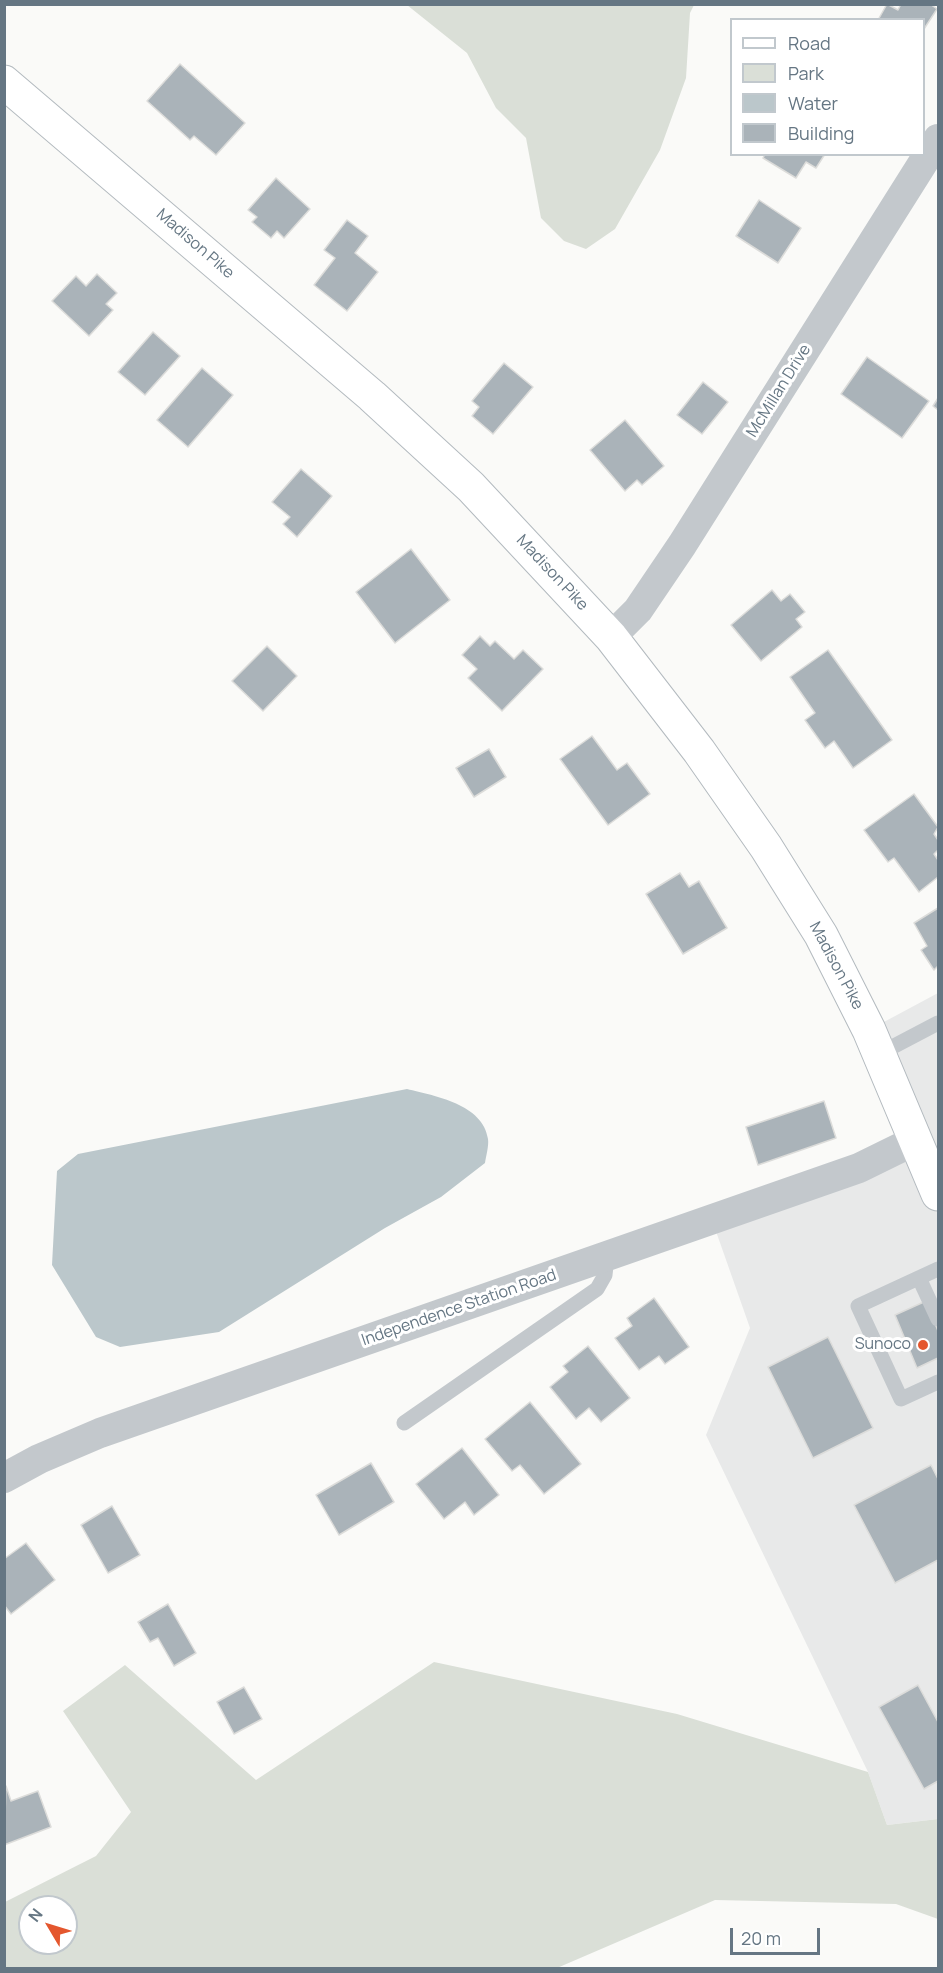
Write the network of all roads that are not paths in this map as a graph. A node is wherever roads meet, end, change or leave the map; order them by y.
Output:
1 (4, 82) edge
2 (939, 139) edge
3 (611, 637) junction
4 (939, 1023) edge
5 (879, 1054) junction
6 (914, 1141) junction
7 (939, 1194) edge
8 (607, 1257) junction
9 (939, 1269) edge
10 (919, 1278) junction
11 (939, 1319) edge
12 (939, 1382) edge
13 (404, 1423) dead end
14 (4, 1478) edge

1 - 3 main road, Madison Pike
2 - 3 street, McMillan Drive
3 - 5 main road, Madison Pike
4 - 5 lane
5 - 6 main road, Madison Pike
6 - 7 main road, Madison Pike
6 - 8 street, Independence Station Road
8 - 13 lane
8 - 14 street, Independence Station Road
9 - 10 lane
10 - 11 lane
10 - 12 lane

